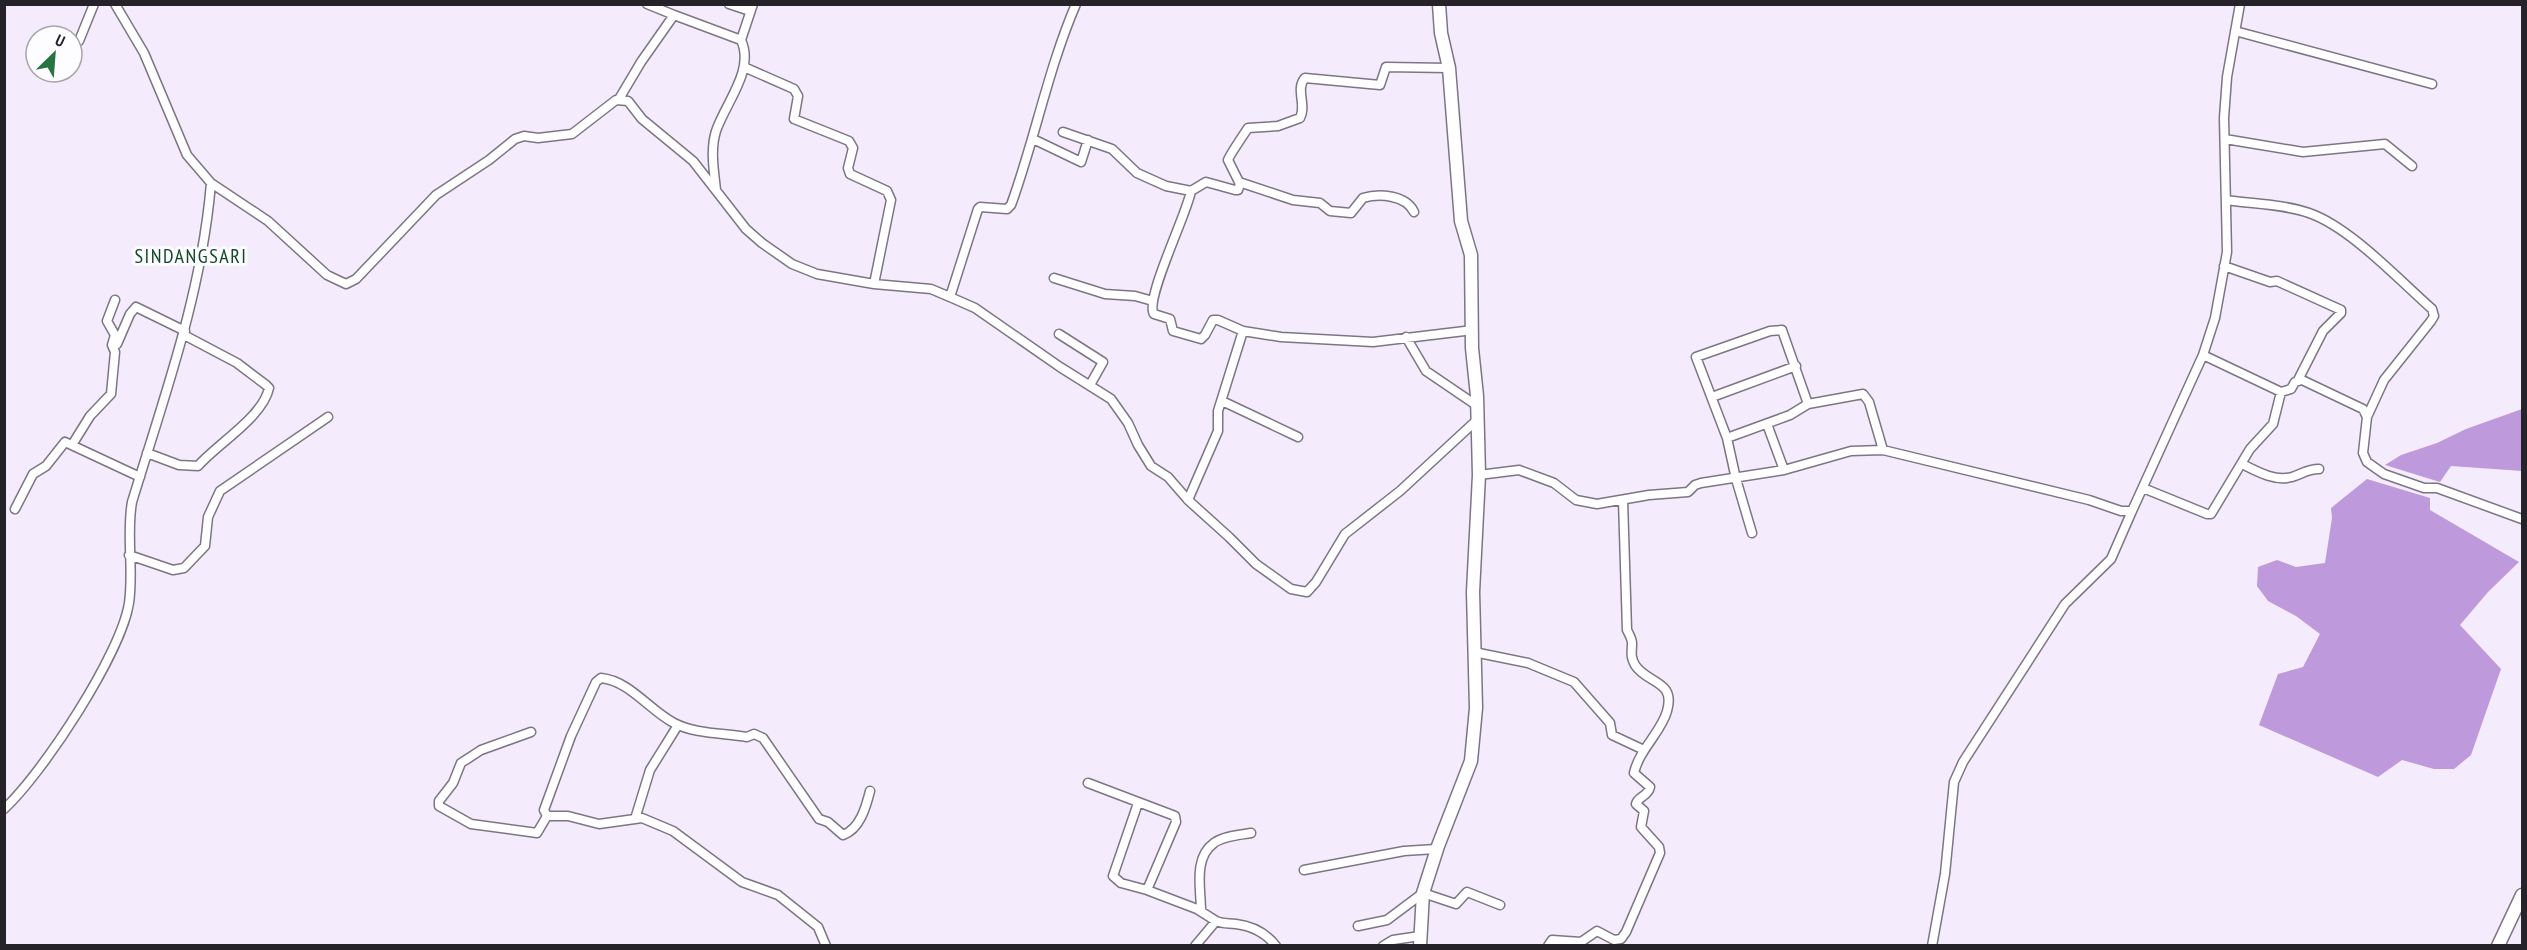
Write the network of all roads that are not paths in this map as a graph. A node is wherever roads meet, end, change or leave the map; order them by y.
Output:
1 (94, 4) edge
2 (115, 4) edge
3 (647, 4) edge
4 (729, 4) edge
5 (1076, 4) edge
6 (1439, 4) edge
7 (2240, 4) edge
8 (752, 8) edge
9 (674, 15) junction
10 (84, 29) edge
11 (2235, 31) junction
12 (741, 40) junction
13 (744, 67) junction
14 (1449, 68) junction
15 (2432, 84) dead end
16 (619, 99) junction
17 (1063, 132) dead end
18 (1033, 139) junction
19 (2224, 139) junction
20 (1088, 140) junction
21 (2412, 166) dead end
22 (1239, 182) junction
23 (212, 183) junction
24 (716, 190) junction
25 (1191, 191) junction
26 (2227, 200) junction
27 (1414, 212) dead end
28 (2224, 266) junction
29 (1054, 278) dead end
30 (874, 284) junction
31 (950, 297) junction
32 (115, 300) dead end
33 (1153, 301) junction
34 (1473, 330) junction
35 (1243, 331) junction
36 (184, 333) junction
37 (1059, 334) dead end
38 (1406, 337) junction
39 (115, 350) junction
40 (2203, 355) junction
41 (1796, 366) junction
42 (2298, 380) junction
43 (1090, 384) junction
44 (2281, 392) junction
45 (1712, 397) junction
46 (1222, 401) junction
47 (1808, 404) junction
48 (1476, 405) junction
49 (328, 417) dead end
50 (2367, 417) junction
51 (1478, 419) junction
52 (1767, 424) junction
53 (1298, 436) dead end
54 (1726, 438) junction
55 (72, 445) junction
56 (1883, 450) junction
57 (147, 453) junction
58 (2242, 464) junction
59 (2319, 469) dead end
60 (1784, 470) junction
61 (1479, 475) junction
62 (140, 477) junction
63 (1736, 479) junction
64 (2143, 488) junction
65 (1188, 500) junction
66 (1623, 500) junction
67 (15, 509) dead end
68 (2132, 511) junction
69 (2523, 519) edge
70 (1752, 532) dead end
71 (129, 555) junction
72 (1474, 652) junction
73 (678, 725) junction
74 (531, 732) dead end
75 (1644, 750) junction
76 (1088, 783) dead end
77 (870, 791) dead end
78 (1138, 803) junction
79 (4, 809) edge
80 (547, 816) junction
81 (635, 819) junction
82 (1251, 833) dead end
83 (1438, 846) junction
84 (1304, 870) dead end
85 (1147, 890) junction
86 (1423, 893) junction
87 (2523, 895) edge
88 (1500, 904) dead end
89 (1201, 911) junction
90 (1216, 921) junction
91 (1358, 926) dead end
92 (1420, 941) edge
93 (826, 945) edge
94 (1195, 945) edge
95 (1276, 945) edge
96 (1383, 945) edge
97 (1548, 945) edge
98 (1932, 945) edge
99 (2498, 945) edge

1 - 10 street
2 - 23 street
3 - 9 street
4 - 8 street
5 - 18 street
6 - 14 street
7 - 11 street
8 - 12 street
9 - 12 street
9 - 16 street
11 - 15 street
11 - 19 street
12 - 13 street
13 - 24 street
13 - 30 street
14 - 22 street
14 - 34 street
16 - 23 street
16 - 24 street
17 - 20 street
18 - 20 street
18 - 31 street
19 - 21 street
19 - 26 street
20 - 25 street
22 - 25 street
22 - 27 street
23 - 36 street
24 - 30 street
25 - 33 street
26 - 28 street
26 - 50 street
28 - 40 street
28 - 42 street
29 - 33 street
30 - 31 street
31 - 43 street
32 - 39 street
33 - 35 street
34 - 38 street
34 - 48 street
35 - 38 street
35 - 46 street
36 - 39 street
36 - 57 street
36 - 57 street
37 - 43 street
38 - 48 street
39 - 55 street
40 - 44 street
40 - 64 street
41 - 45 street
41 - 45 street
41 - 47 street
42 - 44 street
42 - 50 street
43 - 65 street
44 - 58 street
45 - 54 street
46 - 53 street
46 - 65 street
47 - 52 street
47 - 56 street
48 - 51 street
49 - 71 street
50 - 69 street
51 - 61 street
51 - 65 street
52 - 54 street
52 - 60 street
54 - 63 street
55 - 62 street
55 - 67 street
56 - 60 street
56 - 68 street
57 - 62 street
58 - 59 street
58 - 64 street
60 - 63 street
61 - 66 street
61 - 72 street
62 - 71 street
63 - 66 street
63 - 70 street
64 - 68 street
66 - 75 street
68 - 98 street
71 - 79 street
72 - 75 street
72 - 83 street
73 - 77 street
73 - 80 street
73 - 81 street
74 - 80 street
75 - 97 street
76 - 78 street
78 - 85 street
78 - 85 street
80 - 81 street
81 - 93 street
82 - 89 street
83 - 84 street
83 - 86 street
85 - 89 street
86 - 88 street
86 - 91 street
86 - 92 street
87 - 99 street
89 - 90 street
90 - 94 street
90 - 95 street
92 - 96 street

